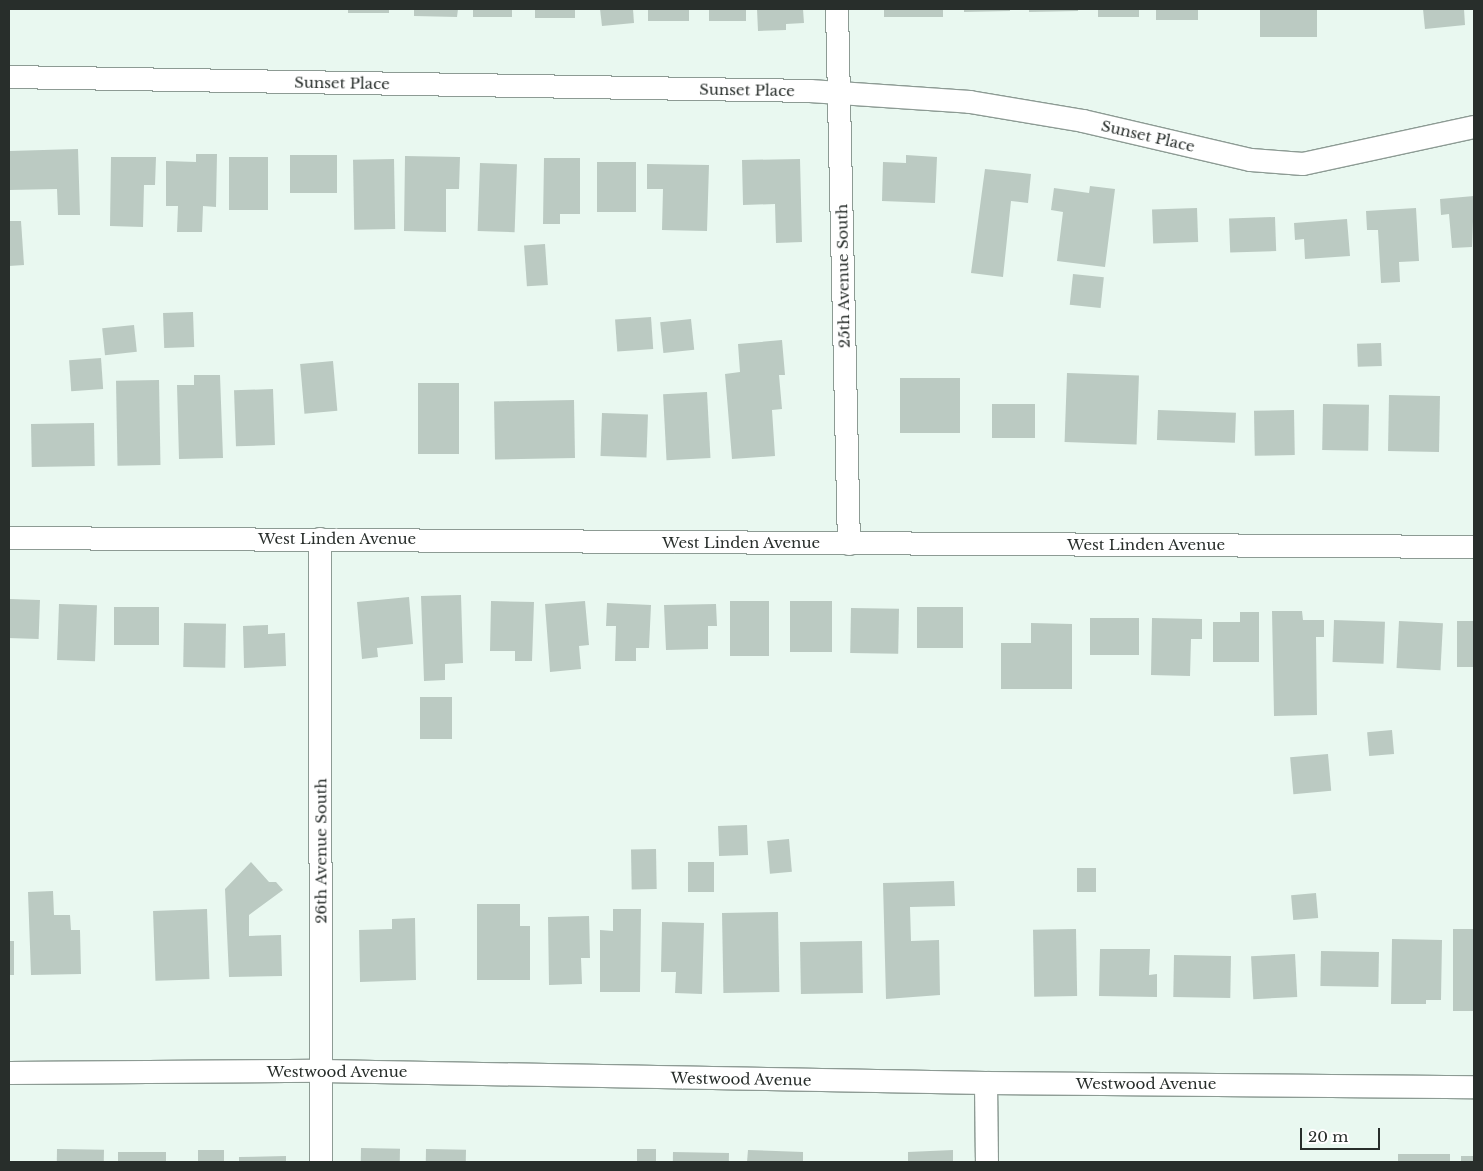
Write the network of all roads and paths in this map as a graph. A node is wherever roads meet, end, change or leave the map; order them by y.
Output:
1 (837, 9) edge
2 (9, 77) edge
3 (838, 94) junction
4 (1474, 127) edge
5 (9, 538) edge
6 (320, 539) junction
7 (849, 544) junction
8 (1474, 547) edge
9 (322, 1071) junction
10 (9, 1073) edge
11 (986, 1083) junction
12 (1474, 1087) edge
13 (321, 1162) edge
14 (987, 1162) edge

1 - 3 street, 25th Avenue South
2 - 3 street, Sunset Place
3 - 4 street, Sunset Place
3 - 7 street, 25th Avenue South
5 - 6 street, West Linden Avenue
6 - 7 street, West Linden Avenue
6 - 9 street, 26th Avenue South
7 - 8 street, West Linden Avenue
9 - 10 street, Westwood Avenue
9 - 11 street, Westwood Avenue
9 - 13 street, 26th Avenue South
11 - 12 street, Westwood Avenue
11 - 14 street

